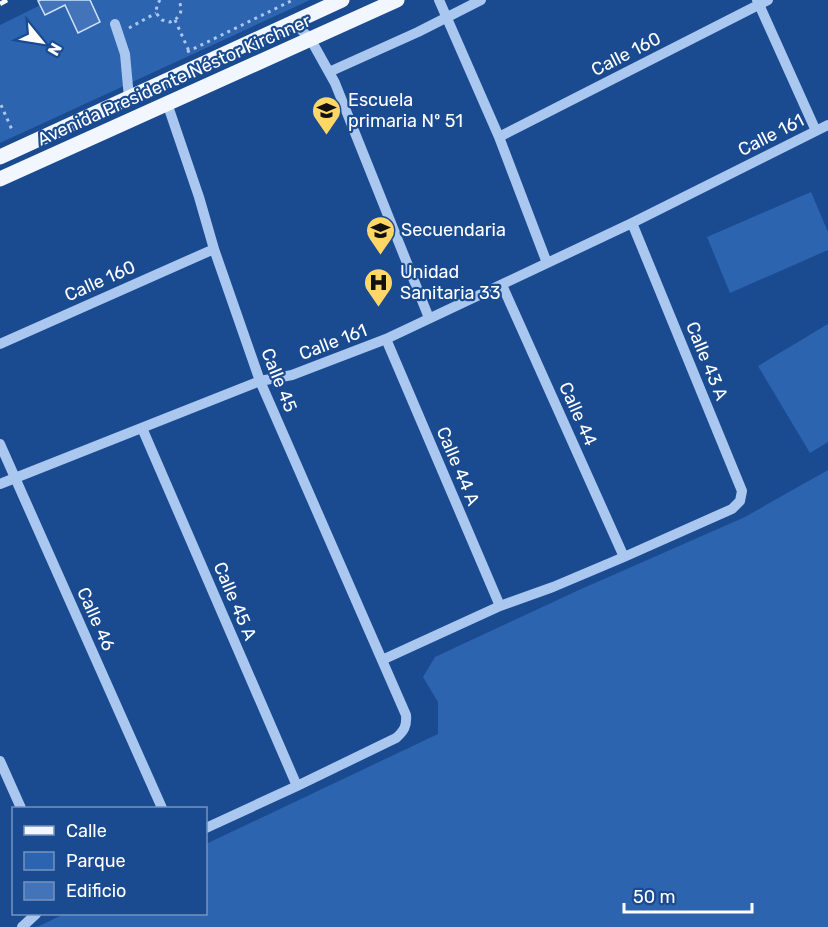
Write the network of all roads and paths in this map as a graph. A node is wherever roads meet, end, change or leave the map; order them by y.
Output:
1 (160, 0) edge
2 (177, 0) edge
3 (292, 0) edge
4 (342, 0) edge
5 (397, 0) edge
6 (439, 0) edge
7 (481, 0) edge
8 (762, 1) edge
9 (156, 13) junction
10 (447, 17) junction
11 (175, 20) junction
12 (294, 22) junction
13 (117, 29) joint
14 (311, 40) junction
15 (189, 51) junction
16 (180, 55) dead end
17 (329, 72) junction
18 (129, 98) junction
19 (167, 104) junction
20 (1, 105) edge
21 (828, 125) edge
22 (816, 131) junction
23 (7, 135) dead end
24 (499, 137) junction
25 (0, 157) edge
26 (0, 179) edge
27 (632, 223) junction
28 (214, 249) junction
29 (547, 263) junction
30 (502, 285) junction
31 (429, 318) junction
32 (386, 339) junction
33 (0, 344) edge
34 (260, 381) junction
35 (142, 428) junction
36 (0, 444) edge
37 (15, 478) junction
38 (0, 484) edge
39 (624, 557) junction
40 (500, 606) junction
41 (382, 660) junction
42 (0, 760) edge
43 (297, 786) junction
44 (21, 807) edge
45 (162, 807) edge
46 (207, 828) edge
47 (35, 915) edge
48 (22, 927) edge

1 - 9 path
2 - 11 path
3 - 15 path
4 - 12 main road, Avenida Presidente Néstor Kirchner
5 - 14 main road, Avenida Presidente Néstor Kirchner
6 - 10 street
7 - 10 street
8 - 22 street
8 - 24 street, Calle 160
9 - 11 path
9 - 13 path
10 - 17 street
10 - 24 street
11 - 15 path
12 - 14 street
12 - 18 main road, Avenida Presidente Néstor Kirchner
13 - 18 street
14 - 17 street
14 - 19 main road, Avenida Presidente Néstor Kirchner
15 - 16 path
17 - 31 street
18 - 25 main road, Avenida Presidente Néstor Kirchner
19 - 26 main road, Avenida Presidente Néstor Kirchner
19 - 28 street, Calle 45
20 - 23 path
21 - 22 street, Calle 161
22 - 27 street, Calle 161
24 - 29 street
27 - 29 street, Calle 161
27 - 39 street, Calle 43 A
28 - 33 street, Calle 160
28 - 34 street, Calle 45
29 - 30 street, Calle 161
30 - 31 street, Calle 161
30 - 39 street, Calle 44
31 - 32 street, Calle 161
32 - 34 street, Calle 161
32 - 40 street, Calle 44 A
34 - 35 street, Calle 161
34 - 41 street, Calle 45
35 - 37 street, Calle 161
35 - 43 street, Calle 45 A
36 - 37 street, Calle 46
37 - 38 street, Calle 161
37 - 45 street, Calle 46
39 - 40 street
40 - 41 street
41 - 43 street, Calle 45
42 - 44 street
43 - 46 street, Calle 45
47 - 48 street

